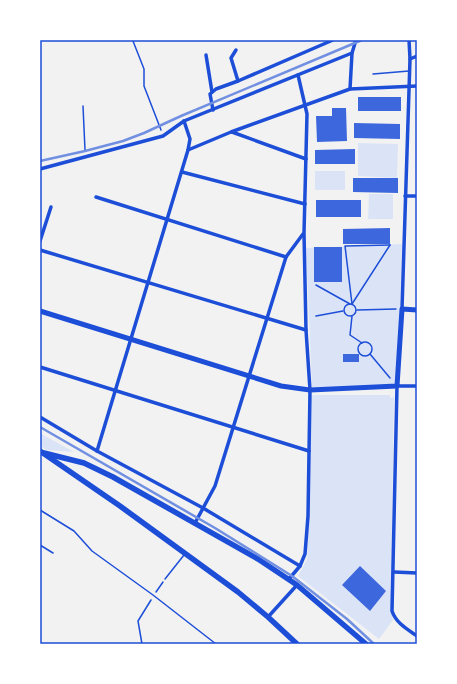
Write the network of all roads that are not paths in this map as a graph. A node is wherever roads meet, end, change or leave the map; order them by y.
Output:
1 (334, 40) edge
2 (356, 40) edge
3 (408, 40) edge
4 (236, 50) dead end
5 (352, 52) junction
6 (206, 55) dead end
7 (417, 56) edge
8 (410, 59) junction
9 (409, 71) junction
10 (373, 74) dead end
11 (298, 75) junction
12 (238, 81) junction
13 (408, 86) junction
14 (417, 86) edge
15 (350, 89) junction
16 (212, 92) junction
17 (305, 105) junction
18 (213, 110) junction
19 (184, 121) junction
20 (231, 132) junction
21 (188, 150) junction
22 (306, 159) junction
23 (40, 168) edge
24 (182, 172) junction
25 (405, 196) junction
26 (417, 196) edge
27 (96, 197) dead end
28 (305, 204) junction
29 (51, 207) dead end
30 (167, 219) junction
31 (304, 233) junction
32 (40, 241) edge
33 (40, 250) edge
34 (286, 257) junction
35 (148, 282) junction
36 (402, 309) junction
37 (417, 310) edge
38 (40, 311) edge
39 (267, 318) junction
40 (306, 330) junction
41 (131, 340) junction
42 (40, 367) edge
43 (249, 376) junction
44 (397, 386) junction
45 (417, 386) edge
46 (310, 390) junction
47 (115, 391) junction
48 (40, 417) edge
49 (233, 428) junction
50 (97, 451) junction
51 (309, 451) junction
52 (42, 452) edge
53 (203, 508) junction
54 (40, 510) edge
55 (195, 523) junction
56 (40, 545) edge
57 (53, 553) dead end
58 (186, 553) junction
59 (300, 566) junction
60 (394, 572) junction
61 (417, 573) edge
62 (165, 579) road end
63 (289, 579) junction
64 (297, 585) junction
65 (268, 617) junction
66 (417, 636) edge
67 (361, 639) junction
68 (216, 644) edge
69 (297, 644) edge
70 (356, 644) edge
71 (366, 644) edge

1 - 12 street
2 - 5 street
3 - 8 street
4 - 12 street
5 - 11 street
5 - 15 street
6 - 16 street
7 - 8 street
8 - 9 street
9 - 10 lane
9 - 13 street
11 - 17 street
11 - 18 street
12 - 16 street
13 - 14 street
13 - 15 street
13 - 25 street
15 - 17 street
16 - 18 street
17 - 20 street
17 - 22 street
18 - 19 street
19 - 21 street
19 - 23 street
20 - 21 street
20 - 22 street
21 - 24 street
22 - 28 street
24 - 28 street
24 - 30 street
25 - 26 street
25 - 36 street
27 - 30 street
28 - 31 street
29 - 32 street
30 - 34 street
30 - 35 street
31 - 34 street
31 - 40 street
33 - 35 street
34 - 39 street
35 - 39 street
35 - 41 street
36 - 37 main road
36 - 44 main road
38 - 41 main road
39 - 40 street
39 - 43 street
40 - 46 street
41 - 43 main road
41 - 47 street
42 - 47 street
43 - 46 main road
43 - 49 street
44 - 45 street
44 - 46 main road
44 - 60 street
46 - 51 street
47 - 49 street
47 - 50 street
48 - 50 street
49 - 51 street
49 - 53 street
50 - 53 street
51 - 59 street
52 - 55 main road
52 - 58 main road
53 - 55 street
53 - 59 street
54 - 68 lane
55 - 63 main road
56 - 57 lane
58 - 62 lane
58 - 65 main road
59 - 63 street
60 - 61 street
60 - 66 street
63 - 64 main road
64 - 65 street
64 - 67 main road
65 - 69 main road
67 - 70 street
67 - 71 main road

